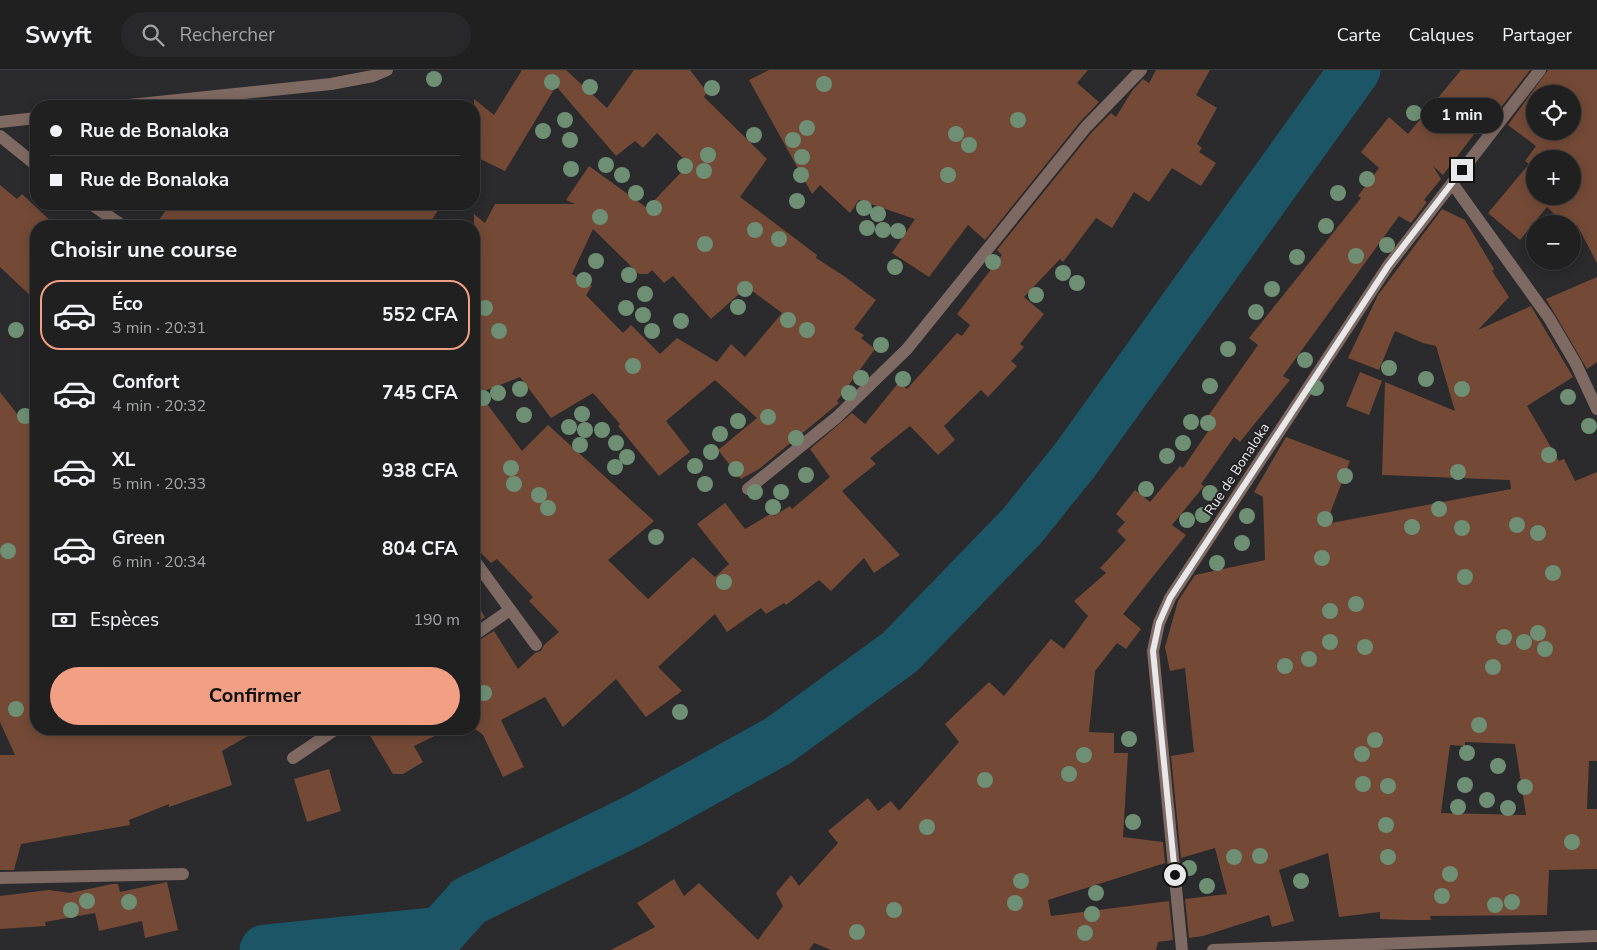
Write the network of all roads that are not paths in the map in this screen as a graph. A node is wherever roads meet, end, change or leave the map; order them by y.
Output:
1 (387, 70) edge
2 (1141, 70) edge
3 (1540, 70) edge
4 (178, 100) edge
5 (30, 119) edge
6 (0, 122) edge
7 (0, 136) edge
8 (30, 159) edge
9 (1452, 183) junction
10 (100, 210) edge
11 (114, 220) edge
12 (1597, 409) edge
13 (748, 489) dead end
14 (480, 568) edge
15 (510, 610) junction
16 (480, 631) edge
17 (536, 645) dead end
18 (327, 735) edge
19 (293, 758) dead end
20 (183, 874) dead end
21 (0, 878) edge
22 (1597, 936) edge
23 (1182, 950) edge
24 (1213, 950) edge

1 - 4 street
2 - 13 street
3 - 9 street, Rue de Bonaloka
5 - 6 street
7 - 8 street
9 - 12 street
9 - 23 street, Rue de Bonaloka
10 - 11 street
14 - 15 street
15 - 16 street
15 - 17 street
18 - 19 street
20 - 21 street
22 - 24 street

